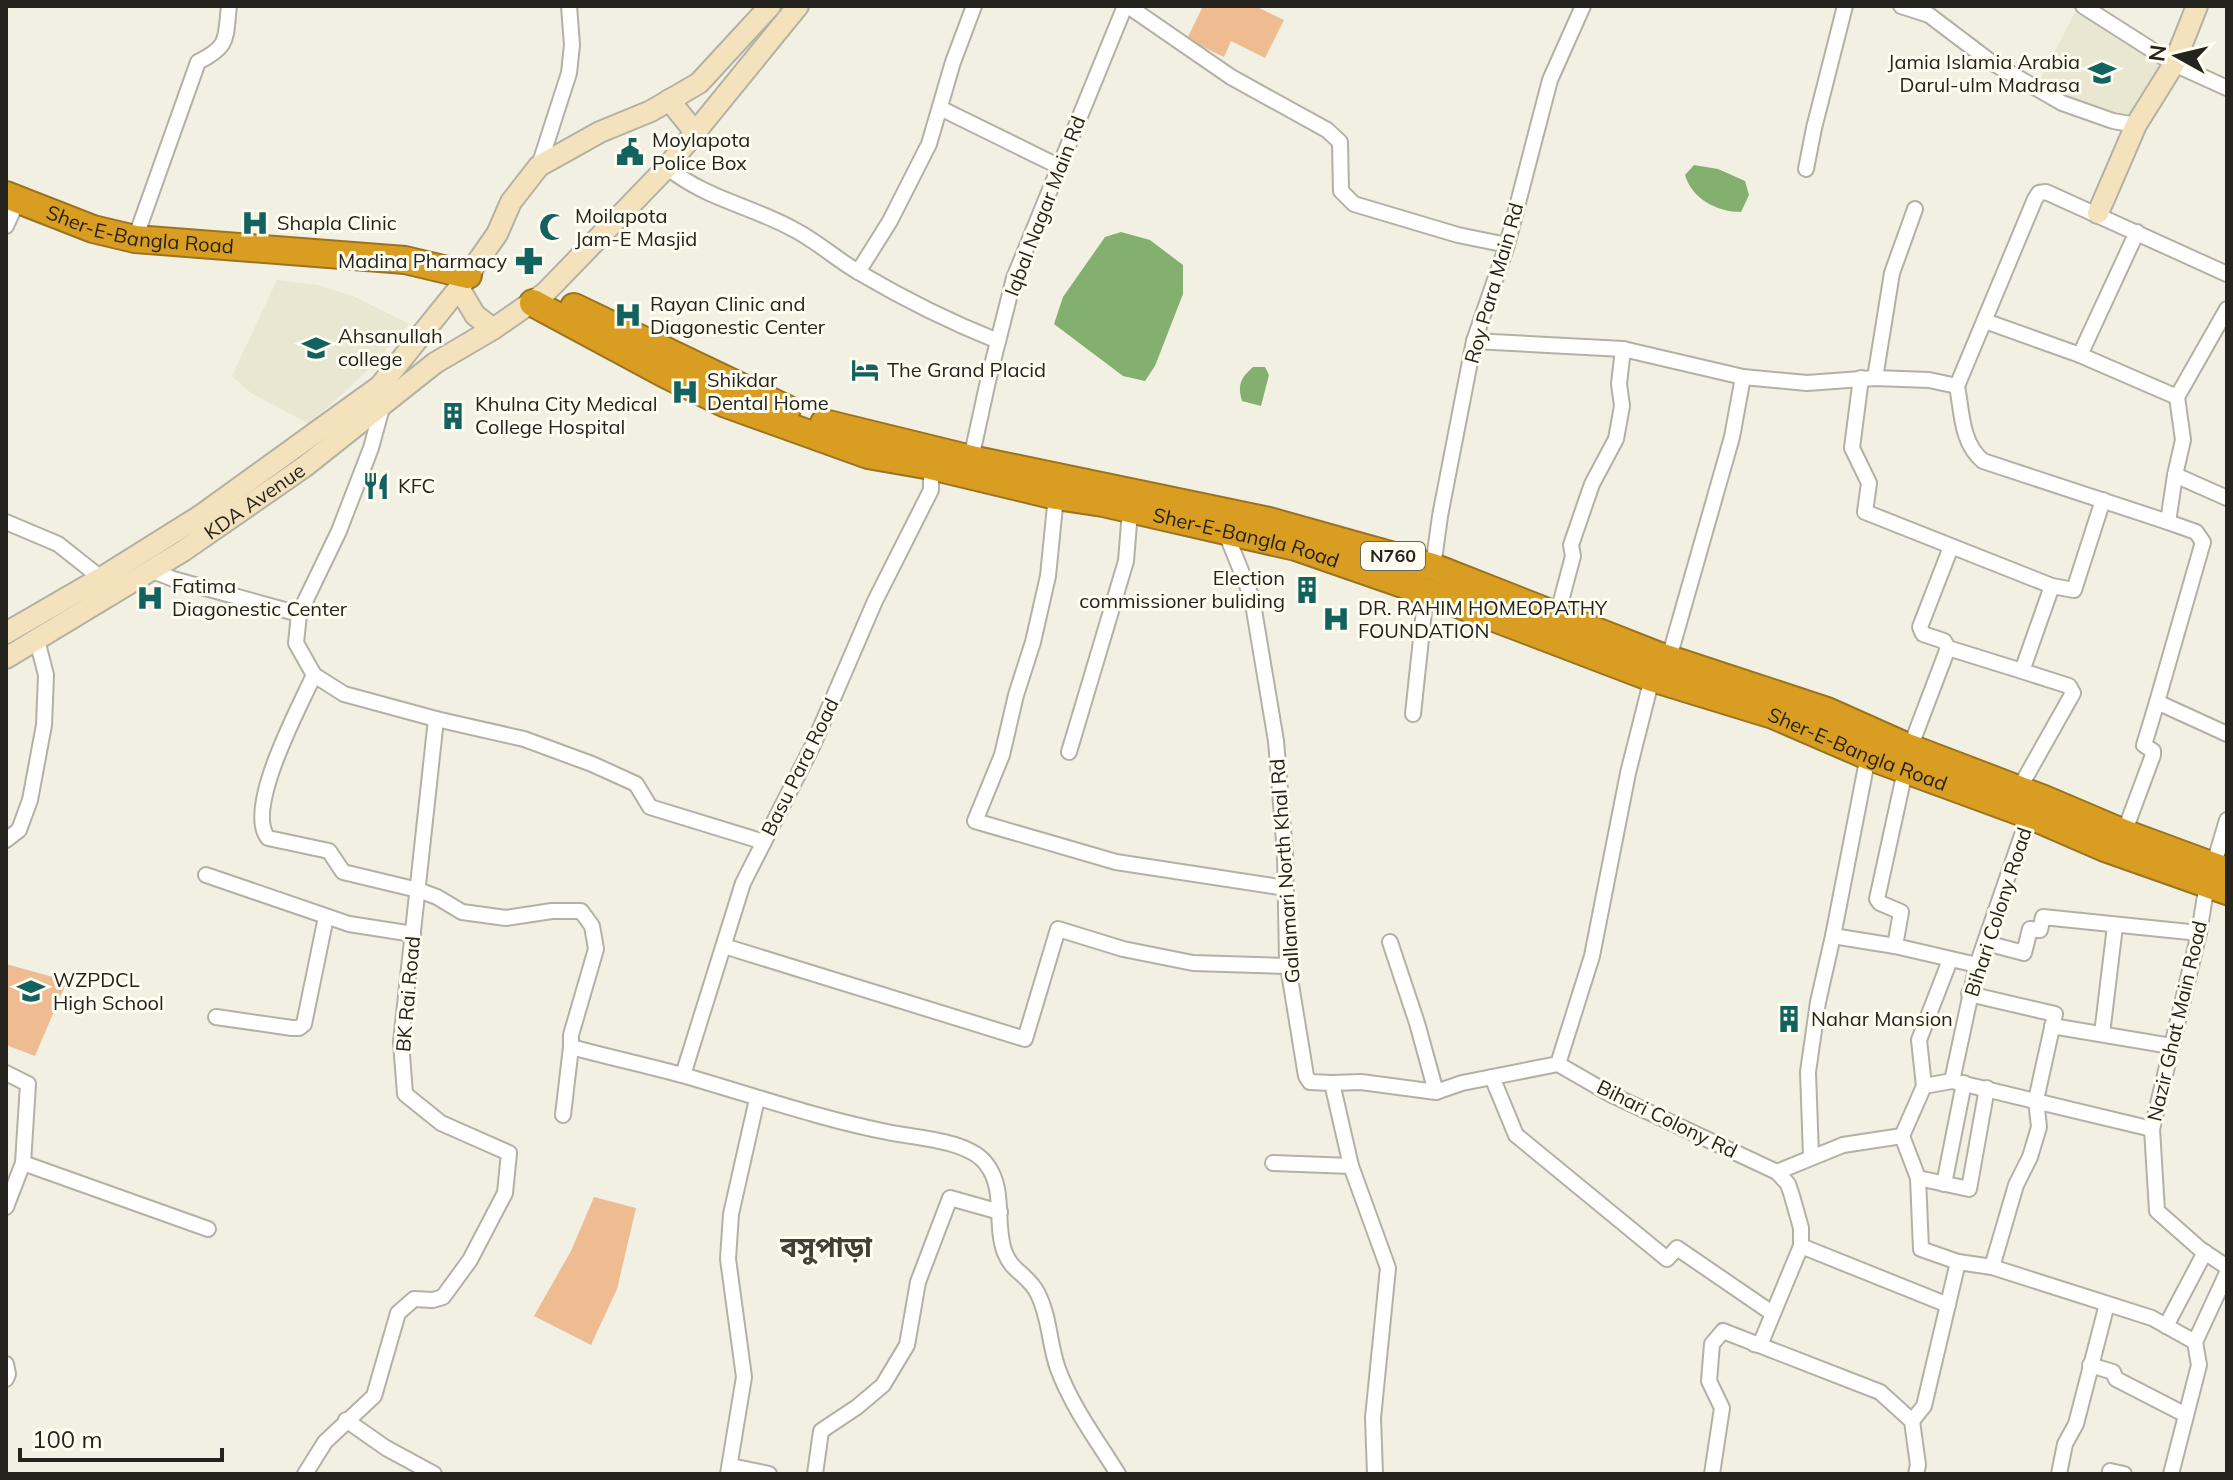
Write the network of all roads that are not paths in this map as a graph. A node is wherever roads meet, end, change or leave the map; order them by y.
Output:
1 (229, 6) edge
2 (569, 6) edge
3 (770, 6) edge
4 (798, 6) edge
5 (974, 6) edge
6 (1127, 6) edge
7 (1583, 6) edge
8 (1845, 6) edge
9 (1901, 6) edge
10 (2083, 6) edge
11 (2197, 6) edge
12 (1932, 10) edge
13 (2174, 64) junction
14 (2227, 88) edge
15 (669, 100) junction
16 (940, 108) junction
17 (2136, 125) junction
18 (695, 132) junction
19 (539, 166) junction
20 (1058, 166) junction
21 (667, 167) junction
22 (1806, 169) dead end
23 (12, 197) edge
24 (1915, 209) dead end
25 (2098, 213) junction
26 (6, 226) edge
27 (2137, 232) junction
28 (135, 239) junction
29 (1507, 245) junction
30 (2226, 268) edge
31 (858, 272) junction
32 (464, 281) junction
33 (539, 298) junction
34 (2227, 309) edge
35 (1985, 321) junction
36 (493, 329) junction
37 (998, 341) junction
38 (1474, 341) junction
39 (1623, 349) junction
40 (2080, 355) junction
41 (1743, 377) junction
42 (1868, 378) junction
43 (1957, 386) junction
44 (382, 395) junction
45 (2177, 397) junction
46 (971, 459) junction
47 (931, 466) junction
48 (2175, 475) junction
49 (1056, 496) junction
50 (2227, 498) edge
51 (2103, 500) junction
52 (1170, 509) junction
53 (1130, 511) junction
54 (6, 522) edge
55 (2168, 522) junction
56 (1225, 530) junction
57 (1951, 547) junction
58 (153, 571) junction
59 (101, 578) junction
60 (1430, 580) junction
61 (2052, 586) junction
62 (299, 614) junction
63 (1557, 616) junction
64 (6, 633) edge
65 (37, 640) junction
66 (1948, 648) junction
67 (6, 658) edge
68 (1680, 670) junction
69 (2022, 671) junction
70 (314, 675) junction
71 (1652, 678) junction
72 (2157, 702) junction
73 (1413, 714) dead end
74 (436, 719) junction
75 (2227, 734) edge
76 (1069, 752) dead end
77 (1868, 756) junction
78 (1908, 760) junction
79 (2019, 789) junction
80 (2029, 815) junction
81 (2227, 820) edge
82 (2124, 833) junction
83 (6, 840) edge
84 (764, 842) junction
85 (206, 875) dead end
86 (2218, 878) edge
87 (1286, 888) junction
88 (418, 890) junction
89 (326, 917) junction
90 (2115, 926) junction
91 (2199, 933) junction
92 (413, 934) junction
93 (1833, 936) junction
94 (1390, 942) dead end
95 (1986, 943) junction
96 (724, 946) junction
97 (1895, 946) junction
98 (1950, 960) junction
99 (1977, 965) junction
100 (1288, 966) junction
101 (1969, 994) junction
102 (216, 1017) dead end
103 (2052, 1026) junction
104 (2102, 1034) junction
105 (2171, 1046) junction
106 (571, 1047) junction
107 (1558, 1064) junction
108 (6, 1073) edge
109 (683, 1075) junction
110 (1492, 1077) junction
111 (1958, 1082) junction
112 (1332, 1083) junction
113 (1924, 1086) junction
114 (1987, 1088) junction
115 (1436, 1092) junction
116 (757, 1099) junction
117 (2036, 1100) junction
118 (563, 1115) dead end
119 (2152, 1129) junction
120 (1902, 1136) junction
121 (1811, 1156) junction
122 (23, 1163) junction
123 (1273, 1163) dead end
124 (1351, 1166) junction
125 (1777, 1172) junction
126 (1918, 1178) junction
127 (1944, 1184) junction
128 (6, 1207) edge
129 (1000, 1212) junction
130 (208, 1229) dead end
131 (1801, 1246) junction
132 (2205, 1252) junction
133 (1958, 1262) junction
134 (1992, 1267) junction
135 (2227, 1270) edge
136 (2107, 1304) junction
137 (1948, 1305) junction
138 (1772, 1313) junction
139 (2166, 1326) junction
140 (2195, 1342) junction
141 (1754, 1344) junction
142 (6, 1364) edge
143 (2090, 1365) junction
144 (6, 1379) edge
145 (2186, 1415) junction
146 (346, 1420) junction
147 (1912, 1421) junction
148 (729, 1470) edge
149 (305, 1474) edge
150 (434, 1474) edge
151 (769, 1474) edge
152 (815, 1474) edge
153 (1118, 1474) edge
154 (1375, 1474) edge
155 (1712, 1474) edge
156 (1916, 1474) edge
157 (2059, 1474) edge
158 (2110, 1474) edge
159 (2124, 1474) edge
160 (2171, 1474) edge

1 - 28 street
2 - 19 street
3 - 15 main road, KDA Avenue
4 - 18 main road
5 - 16 street
6 - 20 street, Iqbal Nagar Main Rd
6 - 29 street
7 - 29 street, Roy Para Main Rd
8 - 22 street
9 - 12 street
10 - 13 street
11 - 13 main road
12 - 17 street
13 - 14 street
13 - 17 main road
15 - 18 main road
15 - 19 main road, KDA Avenue
16 - 20 street
16 - 31 street
17 - 25 main road
18 - 21 main road
19 - 32 main road, KDA Avenue
20 - 37 street, Iqbal Nagar Main Rd
21 - 31 street
21 - 33 main road
23 - 26 street
23 - 28 highway, Sher-E-Bangla Road
24 - 42 street
25 - 27 street
25 - 35 street
27 - 30 street
27 - 40 street
28 - 32 highway, Sher-E-Bangla Road
29 - 38 street, Roy Para Main Rd
31 - 37 street
32 - 36 main road
32 - 44 main road, KDA Avenue
33 - 36 main road, KDA Avenue
33 - 46 highway, Sher-E-Bangla Road / N760
33 - 47 highway, Sher-E-Bangla Road / N760
34 - 45 street
35 - 40 street
35 - 43 street
36 - 44 main road, KDA Avenue
37 - 46 street, Iqbal Nagar Main Rd
38 - 39 street
38 - 60 street, Roy Para Main Rd
39 - 41 street
39 - 63 street
40 - 45 street
41 - 42 street
41 - 68 street
42 - 43 street
42 - 57 street
43 - 51 street
44 - 58 main road, KDA Avenue
44 - 59 main road
44 - 62 street
45 - 48 street
46 - 52 highway, Sher-E-Bangla Road / N760
47 - 49 highway, Sher-E-Bangla Road / N760
47 - 84 street, Basu Para Road
48 - 50 street
48 - 55 street
49 - 53 highway, Sher-E-Bangla Road / N760
49 - 87 street
51 - 55 street
51 - 61 street
52 - 53 highway, Sher-E-Bangla Road / N760
52 - 56 highway, Sher-E-Bangla Road / N760
52 - 60 highway, Sher-E-Bangla Road / N760
53 - 76 street
54 - 59 street
55 - 72 street
56 - 60 highway, Sher-E-Bangla Road / N760
56 - 87 street, Gallamari North Khal Rd
57 - 61 street
57 - 66 street
58 - 62 street
58 - 65 main road, KDA Avenue
59 - 64 main road
60 - 63 highway, Sher-E-Bangla Road / N760
60 - 71 highway, Sher-E-Bangla Road / N760
60 - 73 street, Roy Para Main Rd
61 - 69 street
62 - 70 street
63 - 68 highway, Sher-E-Bangla Road / N760
65 - 67 main road, KDA Avenue
65 - 83 street
66 - 69 street
66 - 78 street
68 - 71 highway, Sher-E-Bangla Road / N760
68 - 77 highway, Sher-E-Bangla Road / N760
68 - 78 highway, Sher-E-Bangla Road / N760
69 - 79 street
70 - 74 street
70 - 88 street
71 - 107 street
72 - 75 street
72 - 82 street
74 - 84 street
74 - 88 street, BK Rai Road
77 - 78 highway, Sher-E-Bangla Road / N760
77 - 93 street
78 - 79 highway, Sher-E-Bangla Road / N760
78 - 80 highway, Sher-E-Bangla Road / N760
78 - 97 street
79 - 82 highway, Sher-E-Bangla Road / N760
80 - 86 highway, Sher-E-Bangla Road / N760
80 - 95 street, Bihari Colony Road
81 - 86 street, Nazir Ghat Main Road
82 - 86 highway, Sher-E-Bangla Road / N760
84 - 96 street, Basu Para Road
85 - 89 street
86 - 91 street, Nazir Ghat Main Road
87 - 100 street, Gallamari North Khal Rd
88 - 92 street, BK Rai Road
88 - 106 street
89 - 92 street
89 - 102 street
90 - 91 street
90 - 95 street
90 - 104 street
91 - 105 street, Nazir Ghat Main Road
92 - 146 street, BK Rai Road
93 - 97 street
93 - 121 street
94 - 115 street
95 - 99 street, Bihari Colony Road
96 - 100 street
96 - 109 street, Basu Para Road
97 - 98 street
98 - 99 street
98 - 113 street
99 - 101 street, Bihari Colony Road
100 - 112 street, Gallamari North Khal Rd
101 - 103 street
101 - 111 street, Bihari Colony Road
103 - 104 street
103 - 117 street
104 - 105 street
105 - 119 street, Nazir Ghat Main Road
106 - 109 street
106 - 118 street
107 - 110 street
107 - 125 street, Bihari Colony Rd
108 - 122 street
109 - 116 street
110 - 115 street
110 - 138 street
111 - 113 street
111 - 114 street
111 - 127 street, Bihari Colony Road
112 - 115 street
112 - 124 street
113 - 120 street
114 - 117 street
114 - 127 street
116 - 129 street
116 - 148 street
117 - 119 street
117 - 134 street
119 - 132 street, Nazir Ghat Main Road
120 - 121 street
120 - 126 street
121 - 125 street
122 - 128 street
122 - 130 street
123 - 124 street
124 - 154 street
125 - 131 street
126 - 127 street
126 - 133 street
129 - 152 street
129 - 153 street
131 - 137 street
131 - 138 street
132 - 135 street, Nazir Ghat Main Road
132 - 139 street
133 - 134 street
133 - 137 street
134 - 136 street
135 - 140 street
136 - 139 street
136 - 143 street
137 - 147 street
138 - 141 street
139 - 140 street
140 - 145 street
141 - 147 street
141 - 155 street
142 - 144 street
143 - 145 street
143 - 157 street
145 - 160 street
146 - 149 street, BK Rai Road
146 - 150 street
147 - 156 street
148 - 151 street
158 - 159 street

